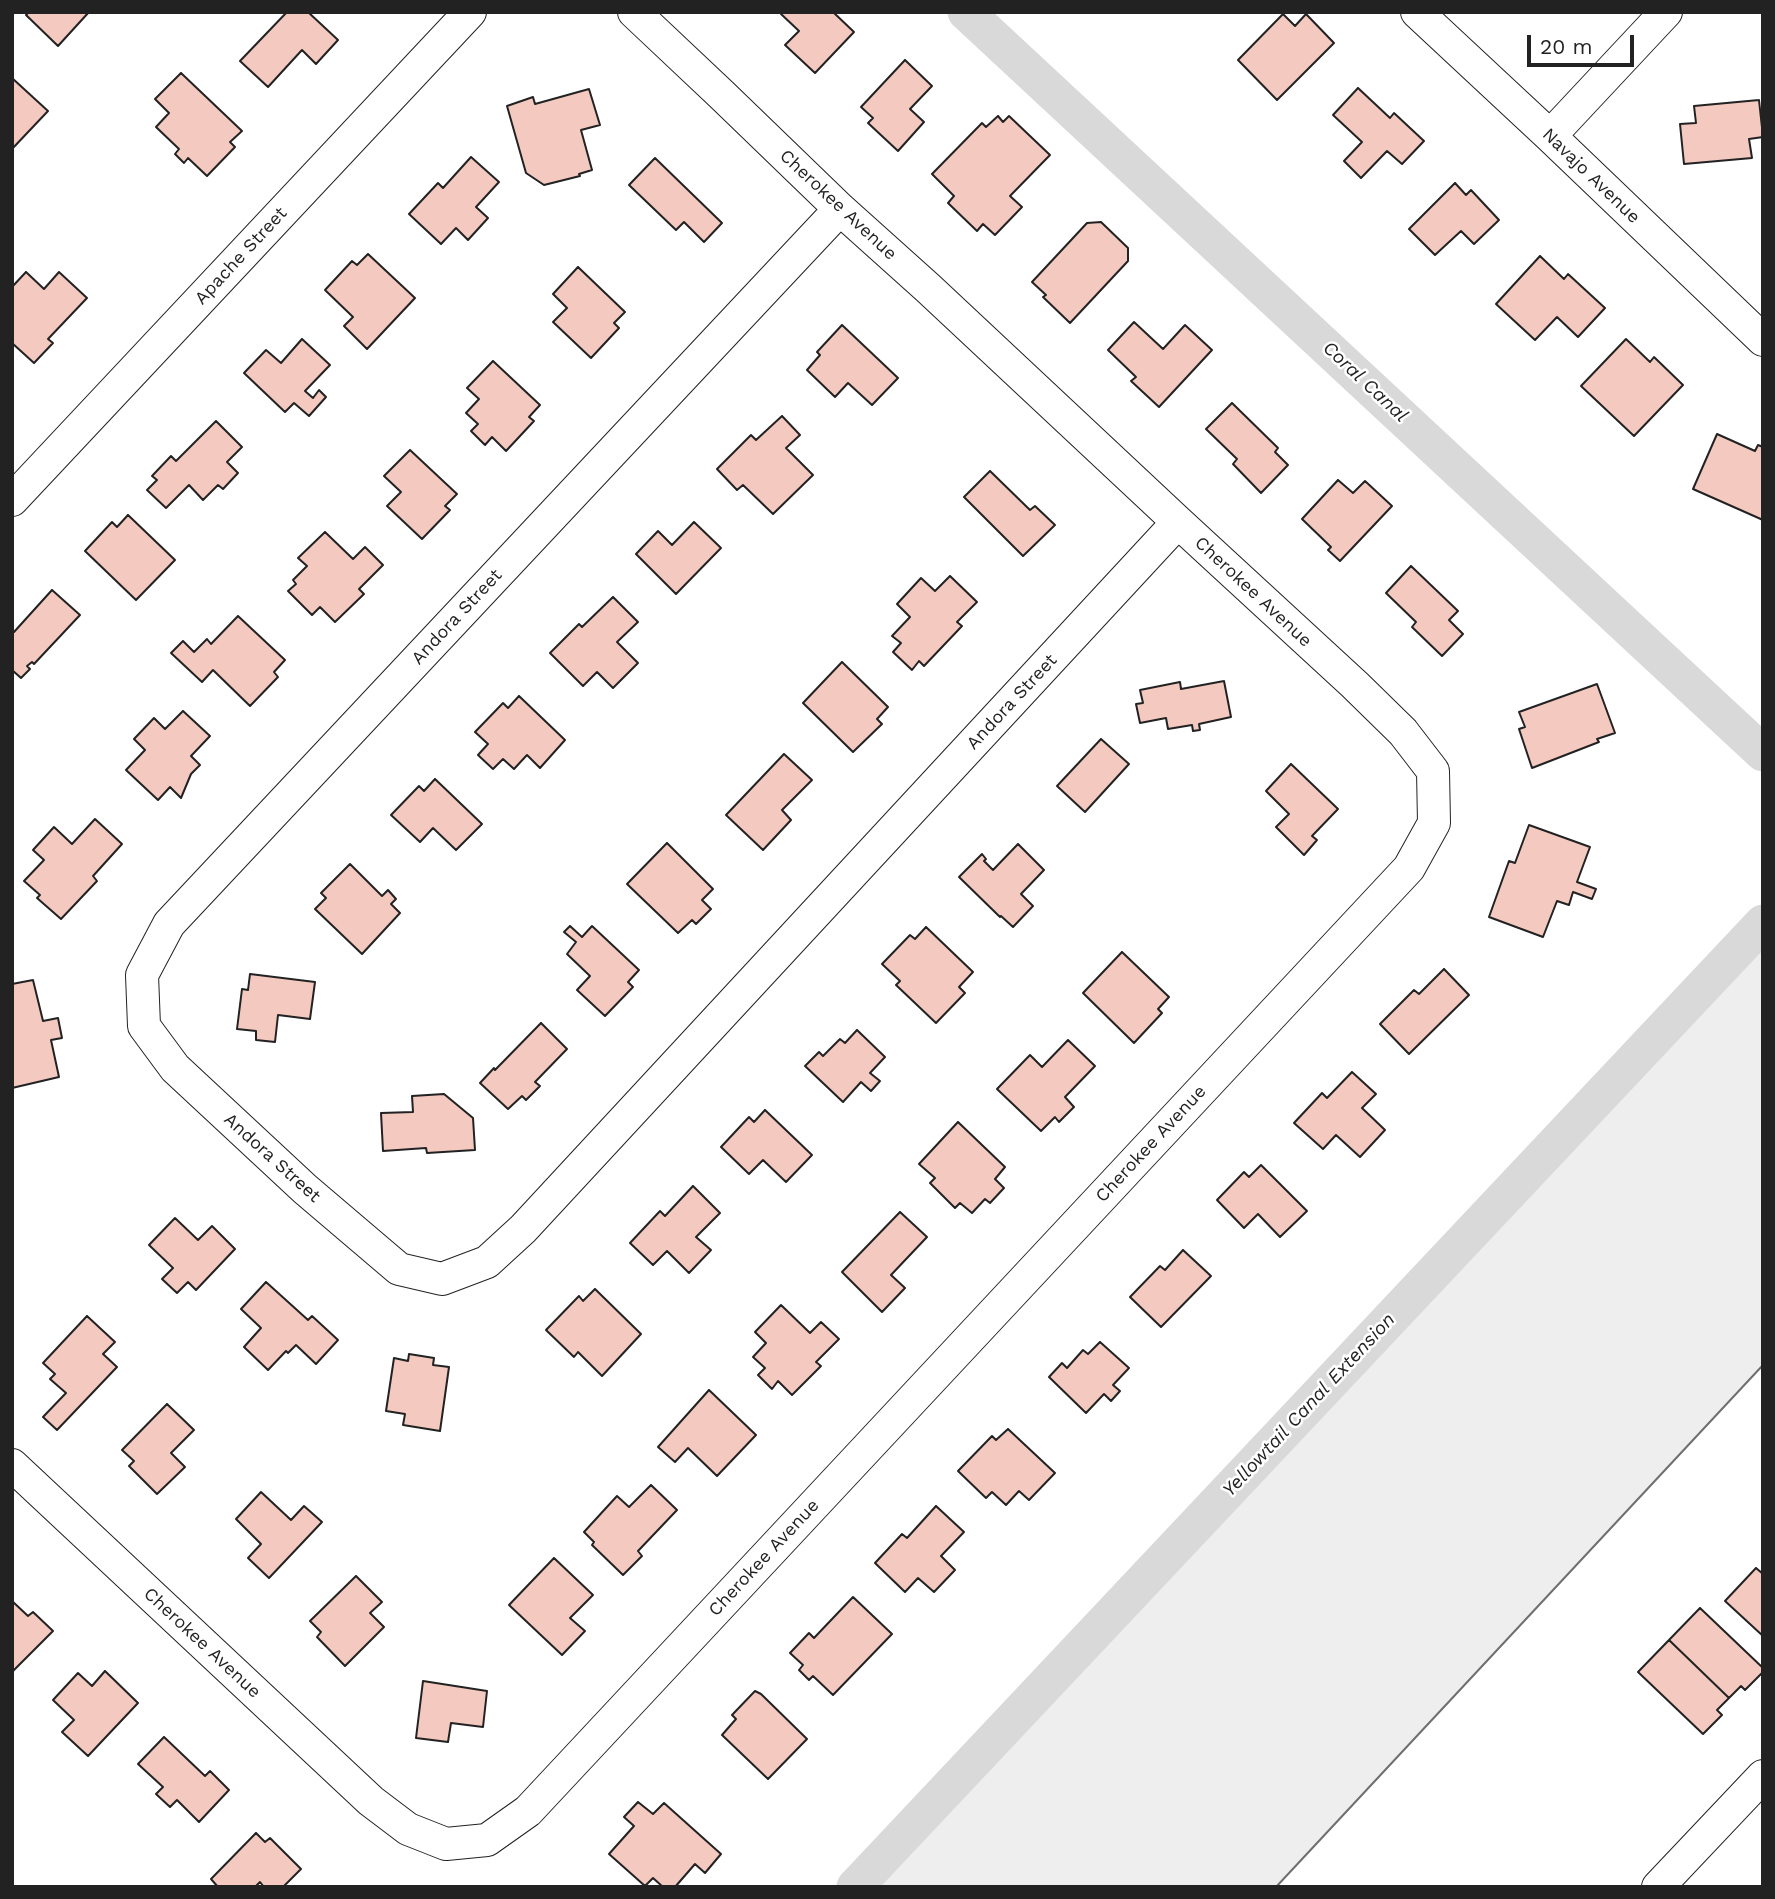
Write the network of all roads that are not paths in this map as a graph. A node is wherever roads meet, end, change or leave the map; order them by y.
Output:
1 (470, 12) edge
2 (634, 12) edge
3 (1417, 12) edge
4 (1666, 12) edge
5 (1550, 136) junction
6 (840, 209) junction
7 (1763, 341) edge
8 (12, 500) edge
9 (1178, 522) junction
10 (12, 1465) edge
11 (1763, 1776) edge
12 (1658, 1887) edge

1 - 8 street, Apache Street
2 - 6 street, Cherokee Avenue
3 - 5 street, Navajo Avenue
4 - 5 street
5 - 7 street, Navajo Avenue
6 - 9 street, Cherokee Avenue
6 - 9 street, Andora Street
9 - 10 street, Cherokee Avenue
11 - 12 street

